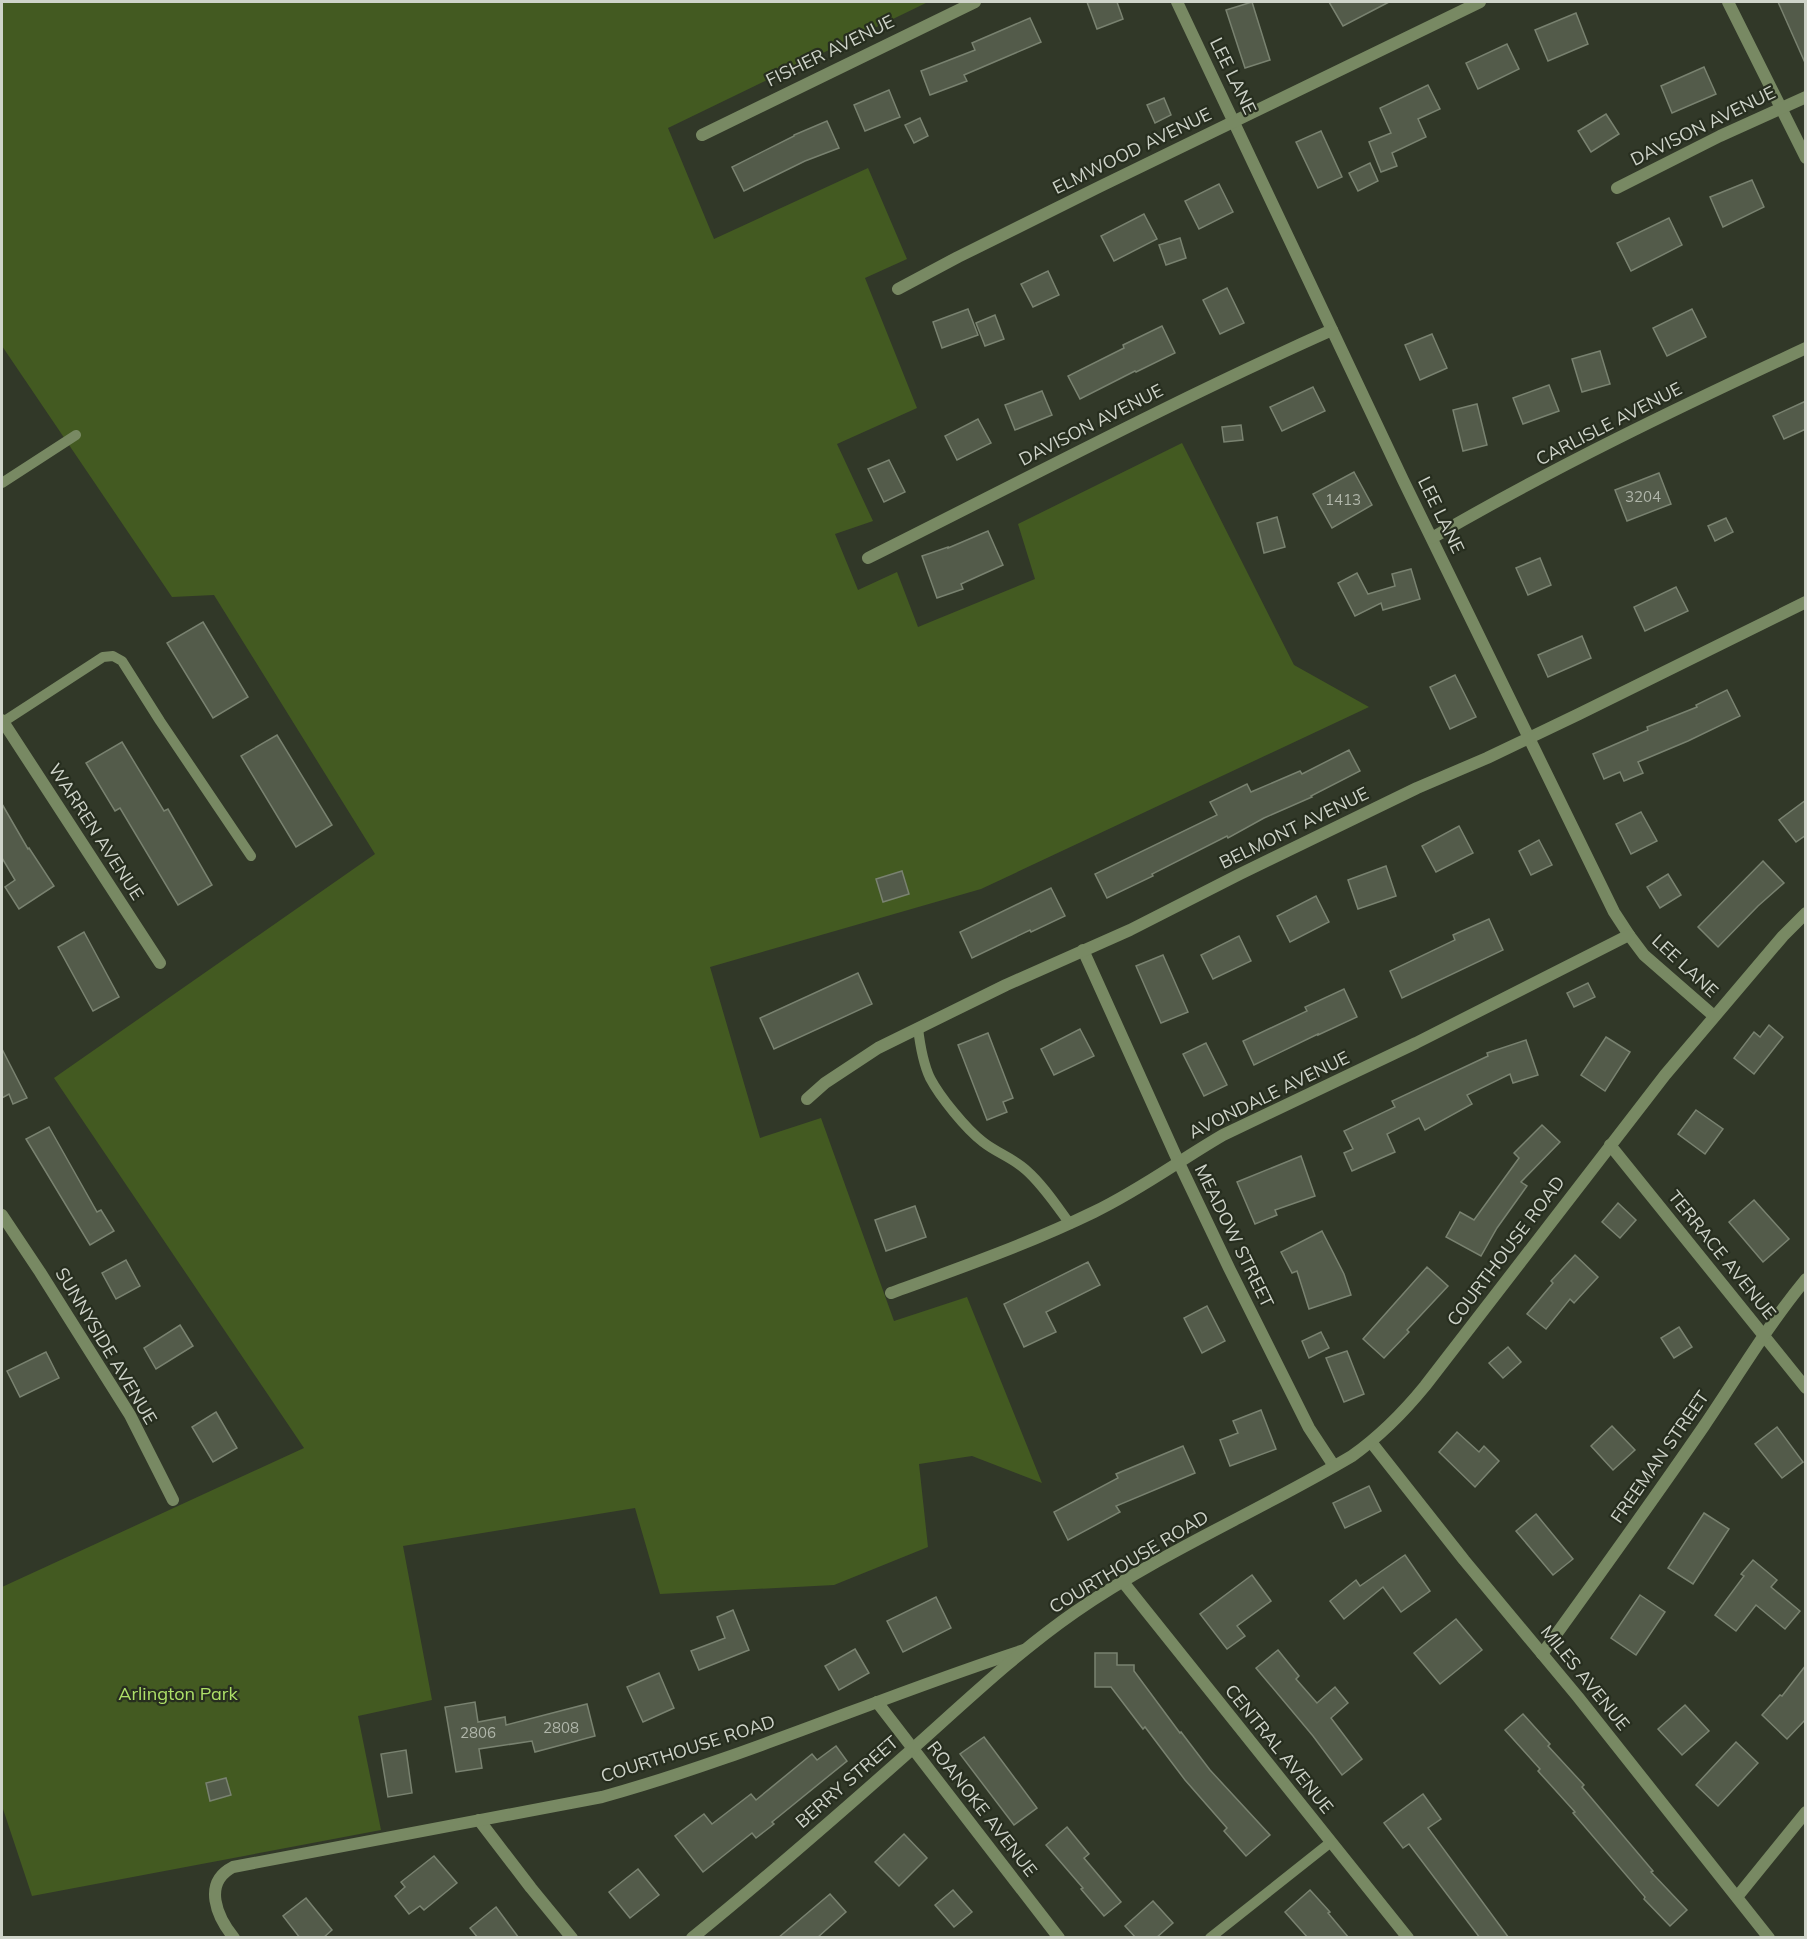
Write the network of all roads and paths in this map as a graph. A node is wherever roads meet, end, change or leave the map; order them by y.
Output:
1 (975, 2) edge
2 (1177, 2) edge
3 (1480, 2) edge
4 (1728, 2) edge
5 (1806, 97) edge
6 (1781, 109) junction
7 (1235, 122) junction
8 (702, 135) dead end
9 (1806, 158) edge
10 (1617, 188) dead end
11 (898, 289) dead end
12 (1332, 330) junction
13 (1806, 348) edge
14 (76, 435) dead end
15 (2, 483) edge
16 (1432, 538) junction
17 (868, 558) dead end
18 (1806, 602) edge
19 (2, 721) edge
20 (1529, 738) junction
21 (251, 856) dead end
22 (1806, 913) edge
23 (1629, 935) junction
24 (1083, 951) junction
25 (160, 963) dead end
26 (1714, 1016) junction
27 (918, 1028) junction
28 (807, 1099) dead end
29 (1610, 1145) junction
30 (1179, 1163) junction
31 (2, 1215) edge
32 (1070, 1224) junction
33 (1806, 1279) edge
34 (891, 1293) dead end
35 (1763, 1334) junction
36 (1806, 1388) edge
37 (1371, 1442) junction
38 (1334, 1466) junction
39 (173, 1500) dead end
40 (1123, 1582) junction
41 (1024, 1650) junction
42 (1542, 1654) junction
43 (877, 1702) junction
44 (913, 1748) junction
45 (1806, 1812) edge
46 (479, 1820) junction
47 (1331, 1842) junction
48 (1737, 1897) junction
49 (234, 1938) edge
50 (573, 1938) edge
51 (692, 1938) edge
52 (1059, 1938) edge
53 (1210, 1938) edge
54 (1408, 1938) edge
55 (1769, 1938) edge

1 - 8 street, FISHER AVENUE
2 - 7 street, LEE LANE
3 - 7 street, ELMWOOD AVENUE
4 - 6 street
5 - 6 street, DAVISON AVENUE
6 - 9 street
6 - 10 street, DAVISON AVENUE
7 - 11 street, ELMWOOD AVENUE
7 - 12 street, LEE LANE
12 - 16 street, LEE LANE
12 - 17 street, DAVISON AVENUE
13 - 16 street, CARLISLE AVENUE
14 - 15 lane
16 - 20 street, LEE LANE
18 - 20 street, BELMONT AVENUE
19 - 21 lane
19 - 25 street, WARREN AVENUE
20 - 23 street, LEE LANE
20 - 24 street, BELMONT AVENUE
22 - 26 street, COURTHOUSE ROAD
23 - 26 street, LEE LANE
23 - 30 street, AVONDALE AVENUE
24 - 27 street, BELMONT AVENUE
24 - 30 street, MEADOW STREET
26 - 29 street, COURTHOUSE ROAD
27 - 28 street, BELMONT AVENUE
27 - 32 lane
29 - 35 street, TERRACE AVENUE
29 - 37 street, COURTHOUSE ROAD
30 - 32 street, AVONDALE AVENUE
30 - 38 street, MEADOW STREET
31 - 39 street, SUNNYSIDE AVENUE
32 - 34 street, AVONDALE AVENUE
33 - 35 street, FREEMAN STREET
35 - 36 street, TERRACE AVENUE
35 - 42 street, FREEMAN STREET
37 - 38 street, COURTHOUSE ROAD
37 - 42 street, MILES AVENUE
38 - 40 street, COURTHOUSE ROAD
40 - 41 street, COURTHOUSE ROAD
40 - 47 street, CENTRAL AVENUE
41 - 43 street, COURTHOUSE ROAD
41 - 44 street, BERRY STREET
42 - 48 street, MILES AVENUE
43 - 44 street, ROANOKE AVENUE
43 - 46 street, COURTHOUSE ROAD
44 - 51 street, BERRY STREET
44 - 52 street, ROANOKE AVENUE
45 - 48 street
46 - 49 street, COURTHOUSE ROAD
46 - 50 street
47 - 53 lane
47 - 54 street, CENTRAL AVENUE
48 - 55 street, MILES AVENUE

